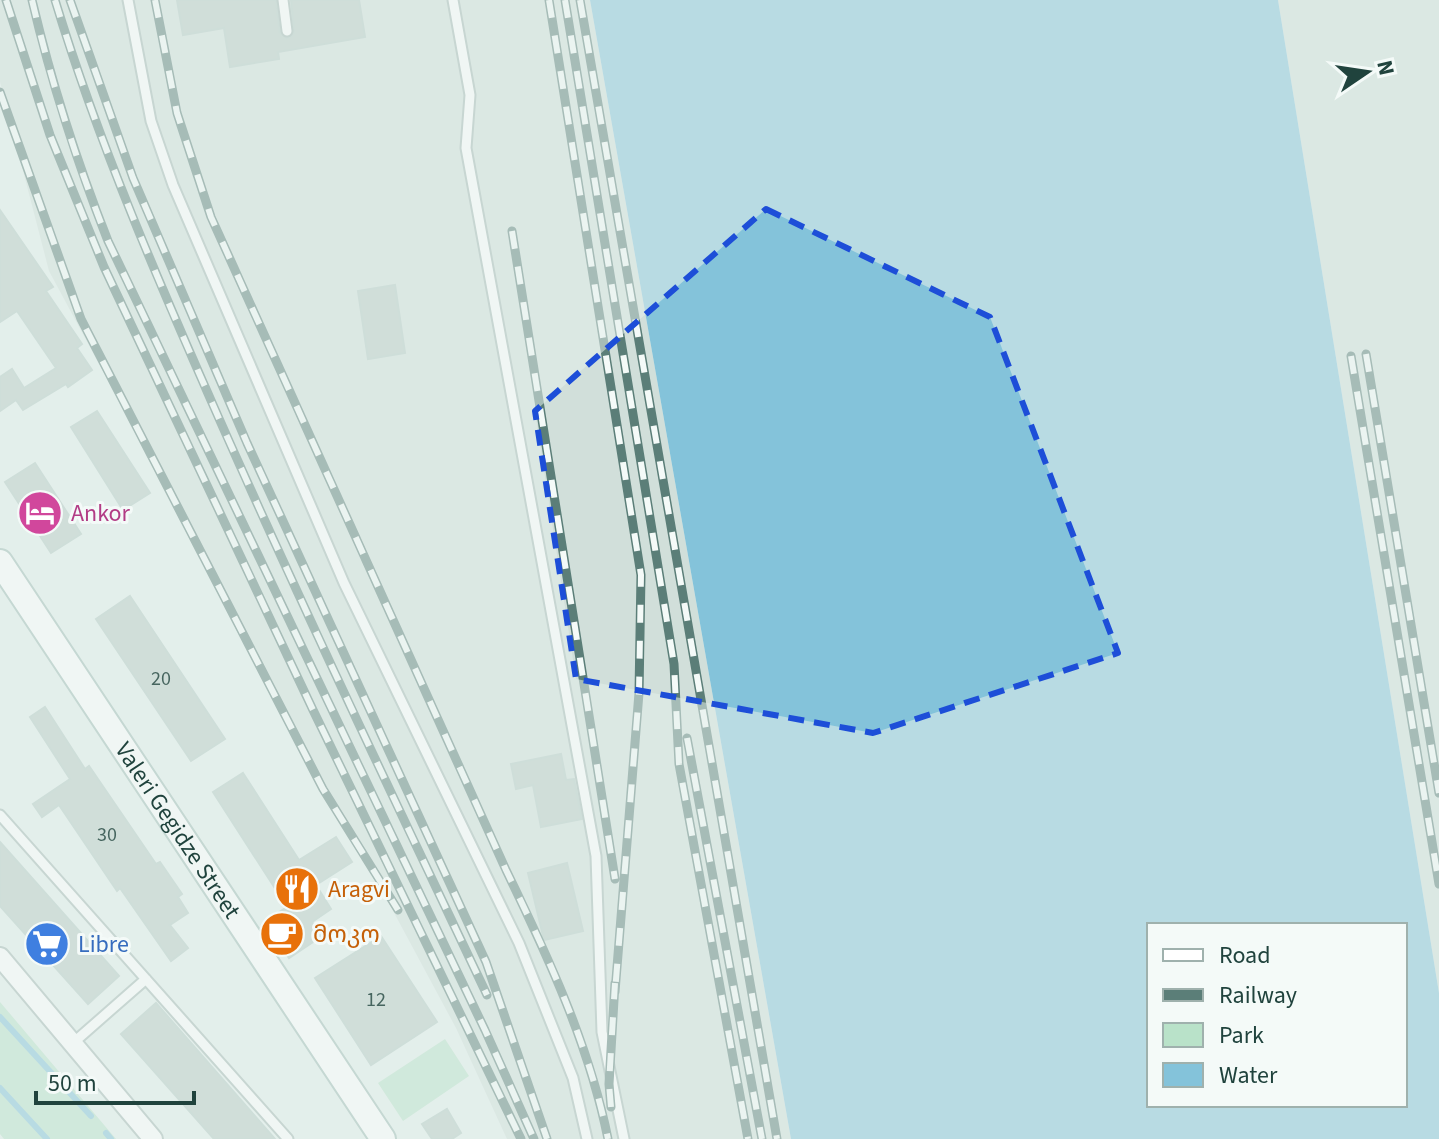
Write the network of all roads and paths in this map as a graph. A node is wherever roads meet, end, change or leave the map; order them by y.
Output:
1 (128, 0) edge
2 (283, 0) edge
3 (453, 0) edge
4 (287, 31) dead end
5 (0, 562) edge
6 (0, 815) edge
7 (0, 957) edge
8 (146, 979) junction
9 (73, 1043) junction
10 (153, 1139) edge
11 (288, 1139) edge
12 (383, 1139) edge
13 (587, 1139) edge
14 (624, 1139) edge

1 - 13 lane
2 - 4 lane
3 - 14 lane
5 - 12 street, Valeri Gegidze Street
6 - 8 lane
7 - 9 street
8 - 9 lane
8 - 11 lane
9 - 10 street

